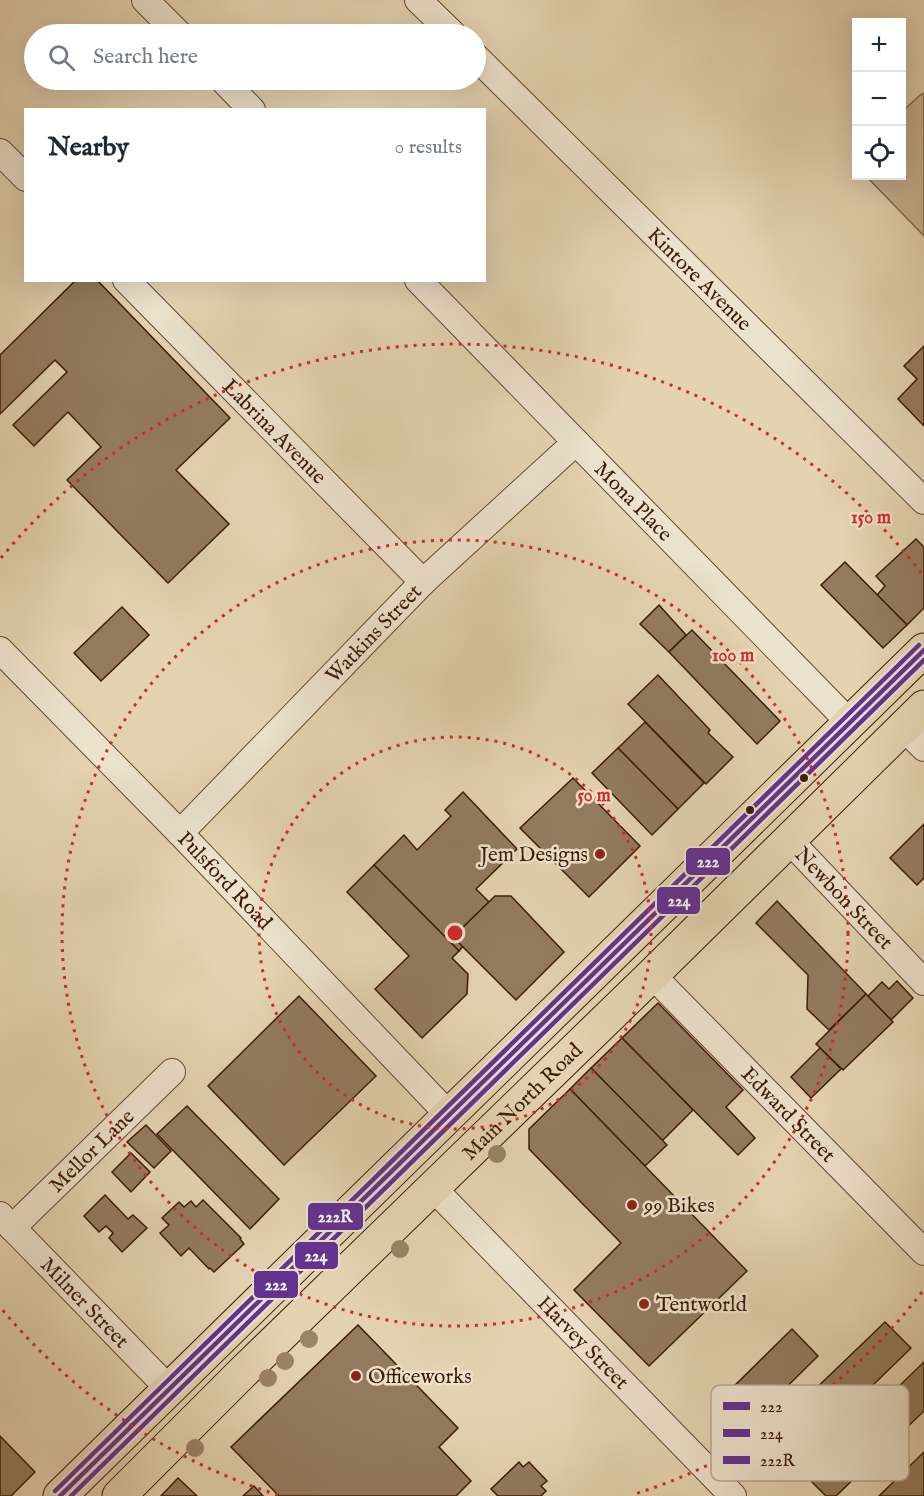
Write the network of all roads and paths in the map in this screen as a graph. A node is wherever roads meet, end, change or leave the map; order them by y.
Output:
1 (145, 0) edge
2 (418, 0) edge
3 (169, 24) edge
4 (443, 24) edge
5 (486, 67) edge
6 (233, 90) edge
7 (250, 108) edge
8 (0, 152) edge
9 (24, 176) edge
10 (128, 282) edge
11 (420, 282) edge
12 (576, 442) junction
13 (924, 501) edge
14 (423, 582) junction
15 (0, 650) edge
16 (924, 650) edge
17 (850, 723) junction
18 (917, 727) edge
19 (759, 810) junction
20 (180, 833) junction
21 (789, 840) junction
22 (623, 945) junction
23 (652, 975) junction
24 (924, 982) edge
25 (172, 1072) dead end
26 (448, 1114) junction
27 (479, 1144) junction
28 (404, 1159) junction
29 (434, 1189) junction
30 (6, 1222) edge
31 (924, 1252) edge
32 (169, 1389) junction
33 (197, 1417) junction
34 (711, 1473) edge
35 (718, 1481) edge
36 (60, 1496) edge
37 (118, 1496) edge
38 (733, 1496) edge

1 - 3 street
2 - 4 street
5 - 13 street, Kintore Avenue
6 - 7 street
8 - 9 street
10 - 14 street, Labrina Avenue
11 - 12 street, Mona Place
12 - 14 street, Watkins Street
12 - 17 street, Mona Place
14 - 20 street, Watkins Street
15 - 20 street, Pulsford Road
16 - 17 highway, Main North Road
17 - 19 highway, Main North Road
18 - 21 highway, Main North Road
19 - 21 highway
19 - 22 highway, Main North Road
20 - 26 street, Pulsford Road
21 - 23 highway, Main North Road
21 - 24 street, Newbon Street
22 - 23 highway
22 - 26 highway, Main North Road
23 - 27 highway, Main North Road
23 - 31 street, Edward Street
25 - 30 street, Mellor Lane
26 - 27 highway
26 - 28 highway, Main North Road
27 - 29 highway, Main North Road
28 - 29 highway
28 - 32 highway, Main North Road
29 - 33 highway, Main North Road
29 - 34 street, Harvey Street
30 - 32 street, Milner Street
32 - 33 highway
32 - 36 highway, Main North Road
33 - 37 highway, Main North Road
35 - 38 street, Harvey Street

